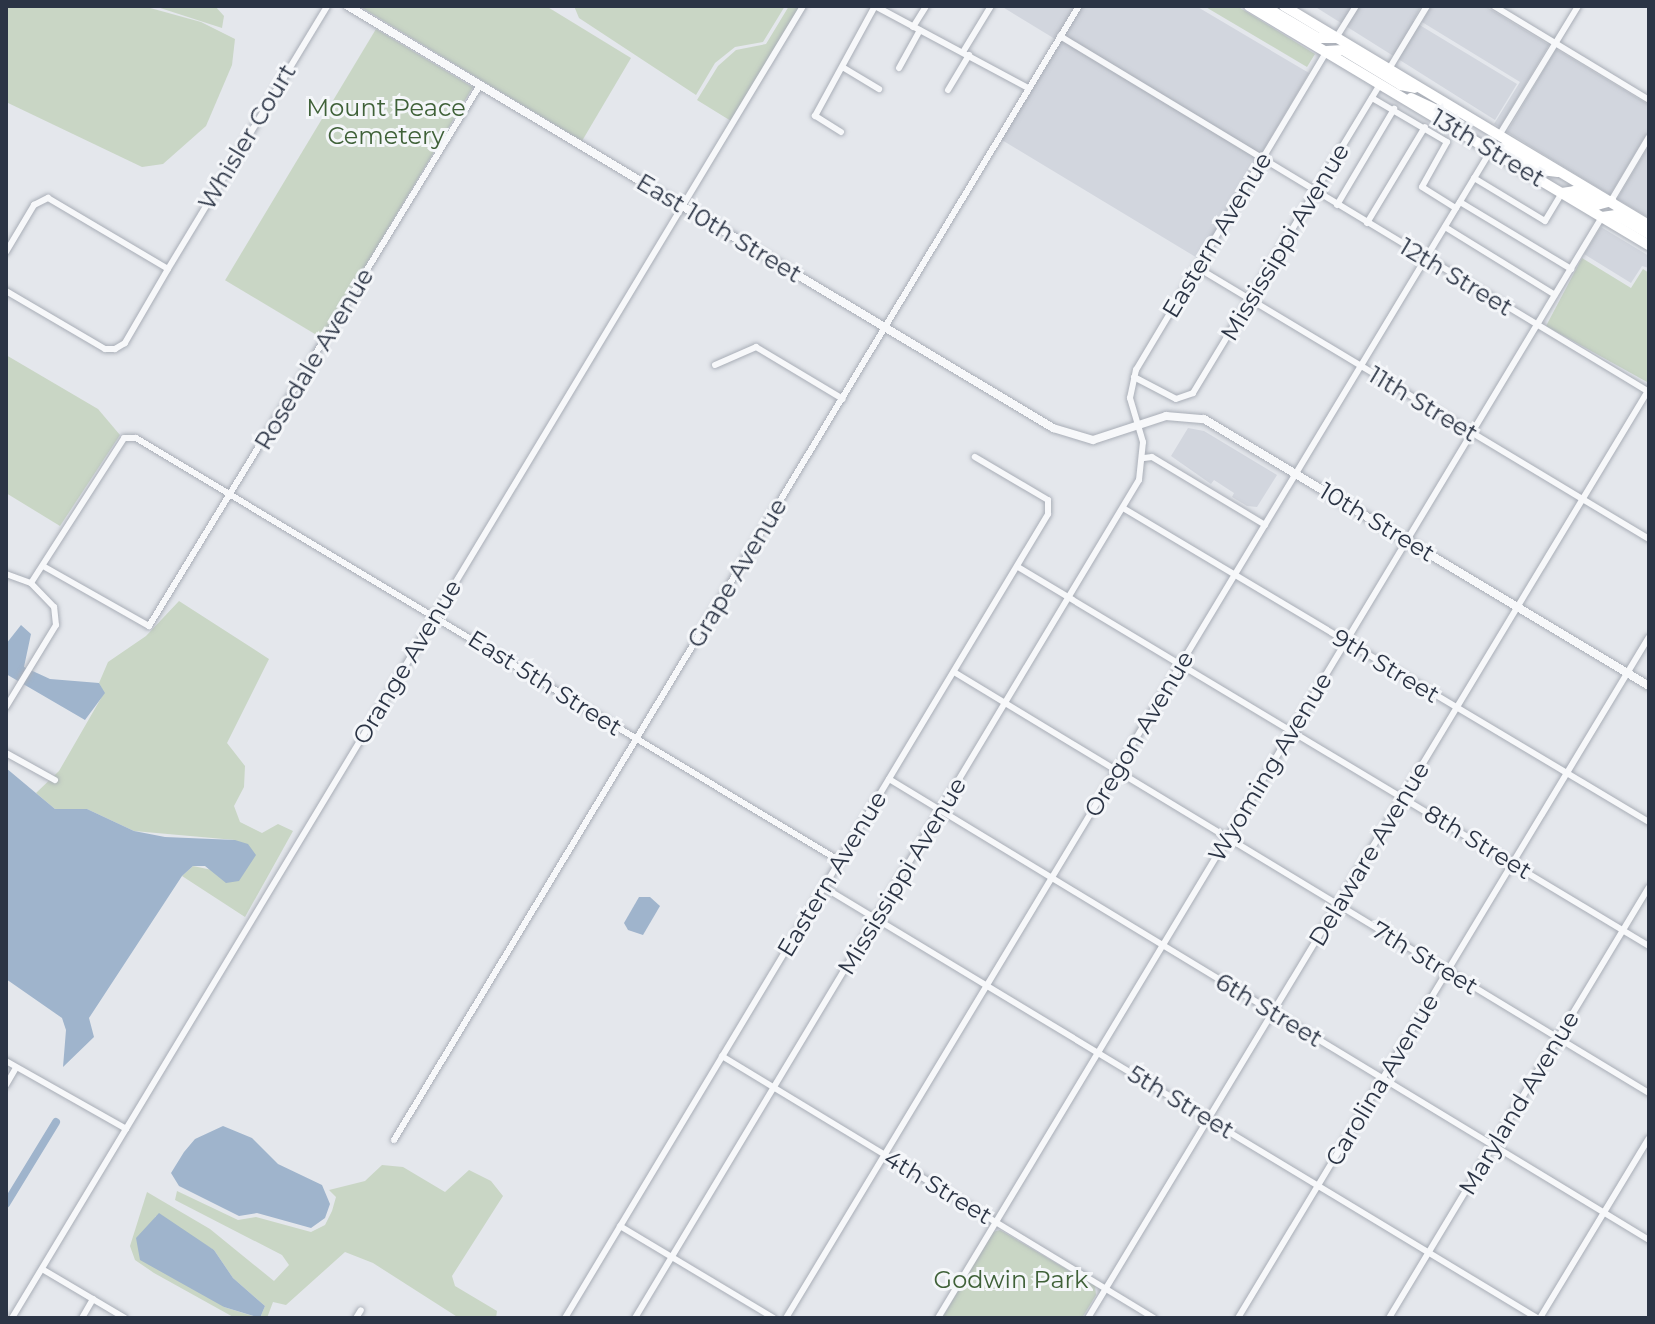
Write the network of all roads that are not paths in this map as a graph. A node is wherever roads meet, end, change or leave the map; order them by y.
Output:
1 (327, 6) edge
2 (348, 6) edge
3 (803, 6) edge
4 (875, 6) edge
5 (926, 6) edge
6 (991, 6) edge
7 (1079, 6) edge
8 (1249, 6) edge
9 (1264, 6) edge
10 (1284, 6) edge
11 (1356, 6) edge
12 (1427, 6) edge
13 (1494, 6) edge
14 (1578, 6) edge
15 (917, 28) junction
16 (1060, 36) junction
17 (1336, 38) junction
18 (1555, 43) junction
19 (1327, 51) junction
20 (966, 54) junction
21 (844, 68) junction
22 (899, 68) dead end
23 (1389, 69) junction
24 (1381, 83) junction
25 (480, 85) junction
26 (1028, 88) junction
27 (879, 89) dead end
28 (1423, 89) junction
29 (948, 90) dead end
30 (1401, 95) junction
31 (1372, 98) junction
32 (1649, 100) edge
33 (1394, 109) junction
34 (1425, 127) junction
35 (841, 132) dead end
36 (1500, 134) junction
37 (1649, 137) edge
38 (1491, 149) junction
39 (1264, 159) junction
40 (1564, 173) junction
41 (1474, 178) junction
42 (1317, 192) junction
43 (1562, 193) junction
44 (1611, 201) junction
45 (1337, 205) junction
46 (1458, 205) junction
47 (682, 206) junction
48 (1602, 217) junction
49 (1367, 223) junction
50 (1649, 225) edge
51 (1445, 227) junction
52 (1649, 234) edge
53 (1649, 245) edge
54 (6, 252) edge
55 (1426, 258) junction
56 (1198, 268) junction
57 (168, 269) junction
58 (1571, 269) junction
59 (6, 291) edge
60 (1555, 295) junction
61 (1250, 299) junction
62 (1537, 326) junction
63 (886, 327) junction
64 (715, 365) dead end
65 (1361, 366) junction
66 (1134, 377) junction
67 (1648, 391) edge
68 (843, 399) junction
69 (1137, 426) junction
70 (1472, 432) junction
71 (1093, 440) joint
72 (975, 457) dead end
73 (1144, 458) junction
74 (1297, 473) junction
75 (232, 494) junction
76 (1582, 499) junction
77 (1123, 508) junction
78 (1265, 525) junction
79 (1405, 539) junction
80 (1649, 539) edge
81 (43, 566) junction
82 (1018, 567) junction
83 (6, 574) edge
84 (1234, 576) junction
85 (31, 583) junction
86 (1069, 598) junction
87 (1518, 607) junction
88 (435, 615) junction
89 (1649, 637) edge
90 (1346, 642) junction
91 (1181, 664) junction
92 (954, 672) junction
93 (1628, 673) junction
94 (1649, 686) edge
95 (1006, 704) junction
96 (6, 707) edge
97 (1457, 708) junction
98 (1292, 731) junction
99 (636, 739) junction
100 (6, 753) edge
101 (1116, 771) junction
102 (1566, 774) junction
103 (889, 779) junction
104 (55, 780) dead end
105 (1403, 797) junction
106 (940, 813) junction
107 (1649, 822) edge
108 (1227, 838) junction
109 (840, 861) junction
110 (1512, 864) junction
111 (1051, 878) junction
112 (1649, 887) edge
113 (825, 888) junction
114 (1338, 906) junction
115 (876, 919) junction
116 (1623, 930) junction
117 (1163, 945) junction
118 (1649, 946) edge
119 (1448, 971) junction
120 (987, 987) junction
121 (1274, 1013) junction
122 (1558, 1038) junction
123 (1098, 1053) junction
124 (722, 1056) junction
125 (6, 1061) edge
126 (16, 1068) junction
127 (1382, 1079) junction
128 (6, 1085) edge
129 (774, 1088) junction
130 (1649, 1093) edge
131 (1208, 1119) junction
132 (126, 1129) junction
133 (1649, 1138) edge
134 (394, 1140) dead end
135 (1493, 1145) junction
136 (885, 1155) junction
137 (1317, 1186) junction
138 (1604, 1212) junction
139 (996, 1222) junction
140 (620, 1226) junction
141 (1649, 1240) edge
142 (1429, 1252) junction
143 (672, 1256) junction
144 (42, 1269) junction
145 (1106, 1288) junction
146 (93, 1299) junction
147 (361, 1310) dead end
148 (12, 1318) edge
149 (82, 1318) edge
150 (125, 1318) edge
151 (356, 1318) edge
152 (565, 1318) edge
153 (635, 1318) edge
154 (774, 1318) edge
155 (786, 1318) edge
156 (938, 1318) edge
157 (1088, 1318) edge
158 (1154, 1318) edge
159 (1238, 1318) edge
160 (1389, 1318) edge
161 (1539, 1318) edge

1 - 57 street, Whisler Court
2 - 25 street, East 10th Street
3 - 47 street, Orange Avenue
4 - 15 street
4 - 21 street
5 - 15 street
6 - 20 street
7 - 16 street, Grape Avenue
8 - 19 highway
9 - 17 highway
10 - 17 highway
11 - 17 street
12 - 23 street
13 - 18 street
14 - 18 street
15 - 20 street
15 - 22 street
16 - 26 street, Grape Avenue
16 - 39 street, 12th Street
17 - 23 highway, 13th Street
18 - 32 street
18 - 36 street
19 - 24 highway, 13th Street
19 - 28 highway
19 - 39 street, Eastern Avenue
20 - 26 street
20 - 29 street
21 - 27 street
21 - 35 street
23 - 28 highway, 13th Street
24 - 30 highway, 13th Street
24 - 31 street, Mississippi Avenue
25 - 47 street, East 10th Street
25 - 75 street, Rosedale Avenue
26 - 63 street, Grape Avenue
28 - 36 highway, 13th Street
30 - 36 highway
30 - 38 highway, 13th Street
31 - 33 street
31 - 42 street, Mississippi Avenue
33 - 34 street
33 - 45 street
34 - 46 street
34 - 49 street
36 - 40 highway, 13th Street
37 - 44 street
38 - 40 highway
38 - 41 street, Oregon Avenue
38 - 43 highway, 13th Street
39 - 42 street, 12th Street
39 - 56 street, Eastern Avenue
40 - 44 highway, 13th Street
41 - 43 street
41 - 46 street, Oregon Avenue
42 - 45 street, 12th Street
42 - 61 street, Mississippi Avenue
43 - 44 highway
43 - 48 highway, 13th Street
44 - 50 highway, 13th Street
45 - 49 street, 12th Street
46 - 51 street, Oregon Avenue
46 - 58 street
47 - 63 street, East 10th Street
47 - 88 street, Orange Avenue
48 - 52 highway
48 - 53 highway, 13th Street
48 - 58 street, Wyoming Avenue
49 - 55 street, 12th Street
51 - 55 street, Oregon Avenue
51 - 60 street
54 - 57 street
55 - 62 street, 12th Street
55 - 65 street, Oregon Avenue
56 - 61 street, 11th Street
56 - 66 street, Eastern Avenue
57 - 59 street, Whisler Court
58 - 60 street, Wyoming Avenue
60 - 62 street, Wyoming Avenue
61 - 65 street, 11th Street
61 - 66 street, Mississippi Avenue
62 - 67 street, 12th Street
62 - 70 street, Wyoming Avenue
63 - 68 street, Grape Avenue
63 - 71 street, East 10th Street
64 - 68 street
65 - 70 street, 11th Street
65 - 74 street, Oregon Avenue
66 - 69 street, Eastern Avenue
67 - 76 street, Delaware Avenue
68 - 99 street, Grape Avenue
69 - 71 street, 10th Street
69 - 73 street
69 - 74 street, 10th Street
70 - 76 street, 11th Street
70 - 79 street, Wyoming Avenue
72 - 82 street, Eastern Avenue
73 - 77 street, Mississippi Avenue
73 - 78 street
74 - 78 street, Oregon Avenue
74 - 79 street, 10th Street
75 - 81 street, East 5th Street
75 - 81 street, Rosedale Avenue
75 - 88 street, East 5th Street
76 - 80 street, 11th Street
76 - 87 street, Delaware Avenue
77 - 84 street, 9th Street
77 - 86 street, Mississippi Avenue
78 - 84 street, Oregon Avenue
79 - 87 street, 10th Street
79 - 90 street, Wyoming Avenue
81 - 85 street
82 - 86 street, 8th Street
82 - 92 street, Eastern Avenue
83 - 85 street
84 - 90 street, 9th Street
84 - 91 street, Oregon Avenue
85 - 96 street
86 - 91 street, 8th Street
86 - 95 street, Mississippi Avenue
87 - 93 street, 10th Street
87 - 97 street, Delaware Avenue
88 - 99 street, East 5th Street
88 - 132 street, Orange Avenue
89 - 93 street, Carolina Avenue
90 - 97 street, 9th Street
90 - 98 street, Wyoming Avenue
91 - 98 street, 8th Street
91 - 101 street, Oregon Avenue
92 - 95 street, 7th Street
92 - 103 street, Eastern Avenue
93 - 94 street, 10th Street
93 - 102 street, Carolina Avenue
95 - 101 street, 7th Street
95 - 106 street, Mississippi Avenue
97 - 102 street, 9th Street
97 - 105 street, Delaware Avenue
98 - 105 street, 8th Street
98 - 108 street, Wyoming Avenue
99 - 109 street, East 5th Street
99 - 134 street, Grape Avenue
100 - 104 street
101 - 108 street, 7th Street
101 - 111 street, Oregon Avenue
102 - 107 street, 9th Street
102 - 110 street, Carolina Avenue
103 - 106 street, 6th Street
103 - 109 street, Eastern Avenue
105 - 110 street, 8th Street
105 - 114 street, Delaware Avenue
106 - 111 street, 6th Street
106 - 115 street, Mississippi Avenue
108 - 114 street, 7th Street
108 - 117 street, Wyoming Avenue
109 - 113 street, Eastern Avenue
110 - 116 street, 8th Street
110 - 119 street, Carolina Avenue
111 - 117 street, 6th Street
111 - 120 street, Oregon Avenue
112 - 116 street, Maryland Avenue
113 - 115 street, 5th Street
113 - 124 street, Eastern Avenue
114 - 119 street, 7th Street
114 - 121 street, Delaware Avenue
115 - 120 street, 5th Street
115 - 129 street, Mississippi Avenue
116 - 118 street, 8th Street
116 - 122 street, Maryland Avenue
117 - 121 street, 6th Street
117 - 123 street, Wyoming Avenue
119 - 122 street, 7th Street
119 - 127 street, Carolina Avenue
120 - 123 street, 5th Street
120 - 136 street, Oregon Avenue
121 - 127 street, 6th Street
121 - 131 street, Delaware Avenue
122 - 130 street, 7th Street
122 - 135 street, Maryland Avenue
123 - 131 street, 5th Street
123 - 139 street, Wyoming Avenue
124 - 129 street, 4th Street
124 - 140 street, Eastern Avenue
125 - 126 street
126 - 128 street
126 - 132 street
127 - 135 street, 6th Street
127 - 137 street, Carolina Avenue
129 - 136 street, 4th Street
129 - 143 street, Mississippi Avenue
131 - 137 street, 5th Street
131 - 145 street, Delaware Avenue
132 - 144 street, Orange Avenue
133 - 138 street
135 - 138 street, 6th Street
135 - 142 street, Maryland Avenue
136 - 139 street, 4th Street
136 - 155 street, Oregon Avenue
137 - 142 street, 5th Street
137 - 159 street, Carolina Avenue
138 - 141 street, 6th Street
138 - 161 street
139 - 145 street, 4th Street
139 - 156 street, Wyoming Avenue
140 - 143 street
140 - 152 street, Eastern Avenue
142 - 160 street, Maryland Avenue
142 - 161 street, 5th Street
143 - 153 street, Mississippi Avenue
143 - 154 street
144 - 146 street
144 - 148 street, Orange Avenue
145 - 157 street, Delaware Avenue
145 - 158 street, 4th Street
146 - 149 street
146 - 150 street
147 - 151 street

